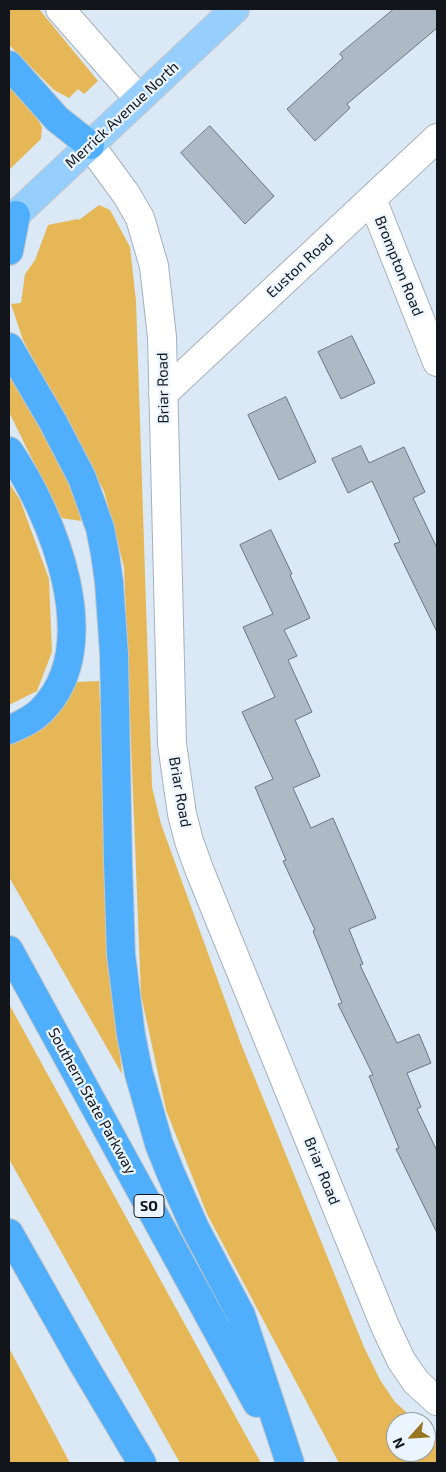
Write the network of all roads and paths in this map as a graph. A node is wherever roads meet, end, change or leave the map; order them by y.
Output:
1 (60, 9) edge
2 (235, 9) edge
3 (9, 65) edge
4 (139, 99) junction
5 (437, 138) edge
6 (90, 145) junction
7 (372, 199) junction
8 (12, 218) edge
9 (9, 251) edge
10 (9, 347) edge
11 (437, 362) edge
12 (163, 394) junction
13 (9, 451) edge
14 (9, 730) edge
15 (9, 950) edge
16 (9, 1234) edge
17 (437, 1402) edge
18 (142, 1463) edge
19 (290, 1463) edge

1 - 4 street
2 - 4 main road, Merrick Avenue North
3 - 6 highway
4 - 6 main road, Merrick Avenue North
5 - 7 street, Euston Road
6 - 8 main road, Merrick Avenue North
6 - 12 street, Briar Road
7 - 11 street, Brompton Road
7 - 12 street, Euston Road
8 - 9 highway
10 - 19 highway
12 - 17 street, Briar Road
13 - 14 highway
15 - 19 highway, Southern State Parkway / SO
16 - 18 highway

